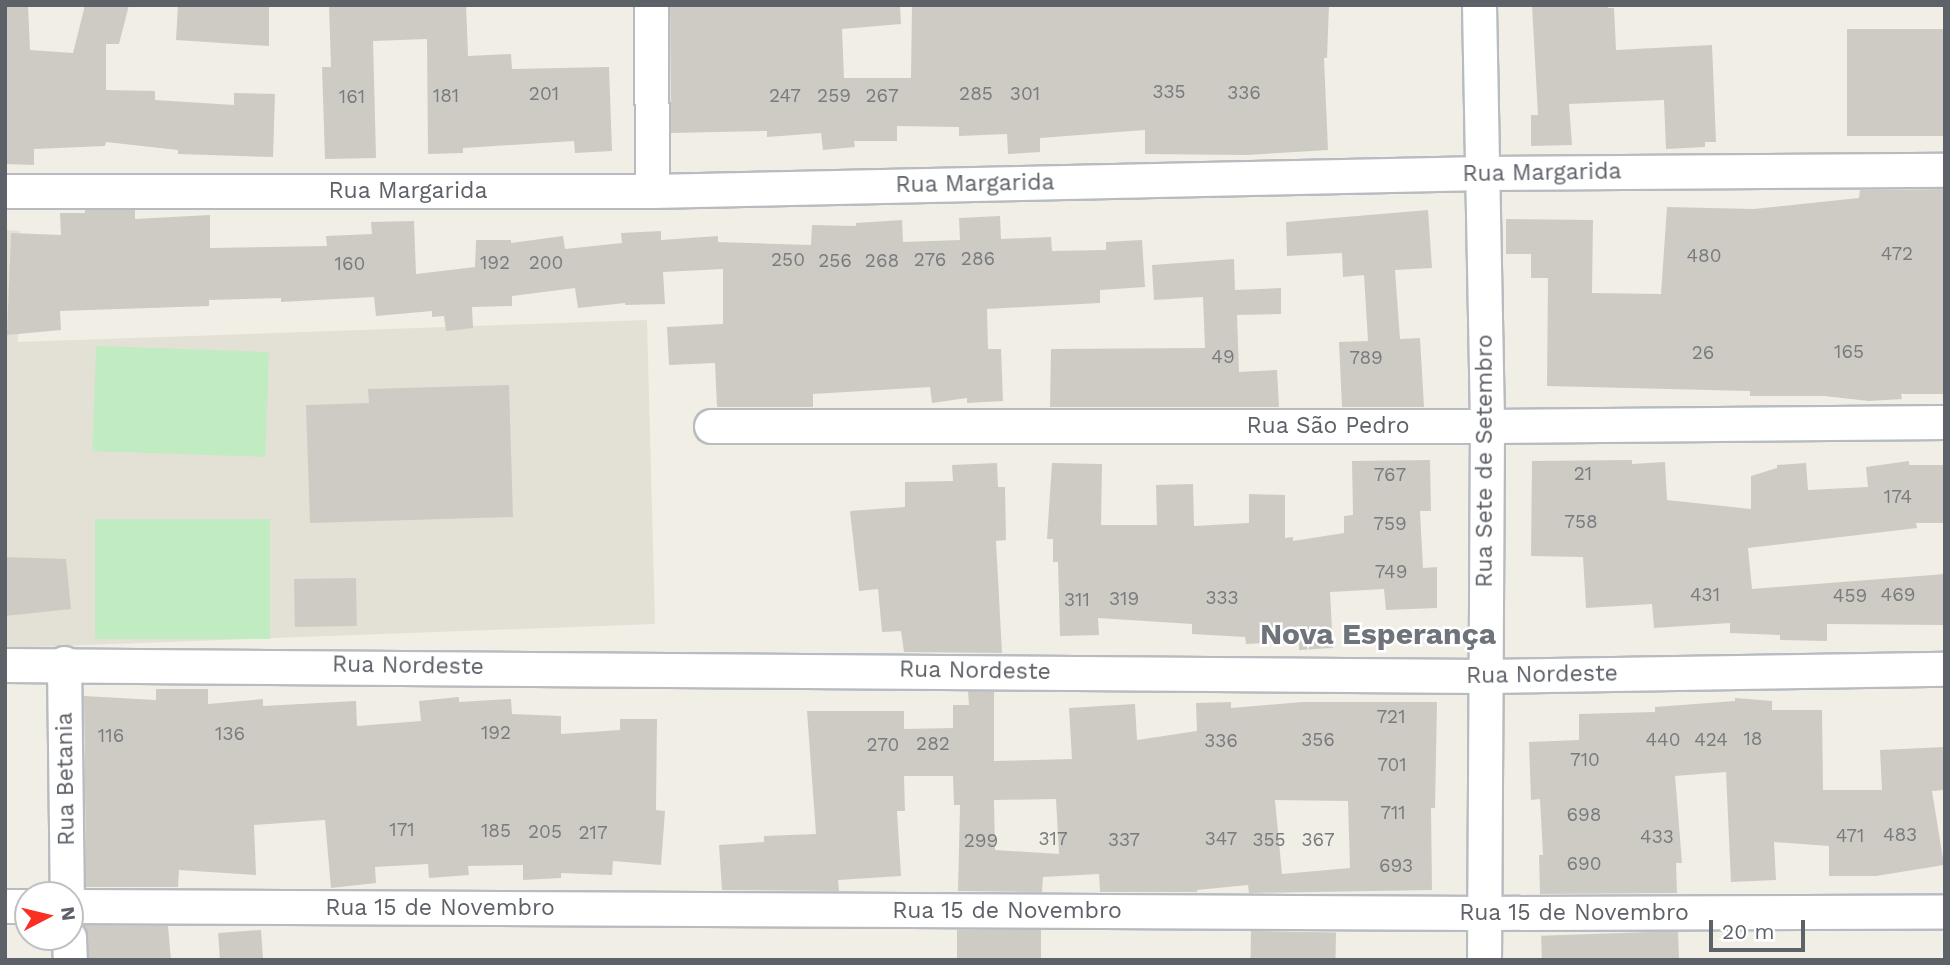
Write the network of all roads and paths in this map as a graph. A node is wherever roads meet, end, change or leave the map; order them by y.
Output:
1 (651, 5) edge
2 (1479, 5) edge
3 (1945, 170) edge
4 (1484, 173) junction
5 (5, 191) edge
6 (652, 191) junction
7 (1945, 422) edge
8 (710, 426) dead end
9 (1486, 426) junction
10 (64, 663) junction
11 (5, 665) edge
12 (1945, 669) edge
13 (1483, 676) junction
14 (67, 881) edge
15 (84, 906) edge
16 (1945, 911) edge
17 (1484, 913) junction
18 (1484, 960) edge

1 - 6 street
2 - 4 street, Rua Sete de Setembro
3 - 4 street, Rua Margarida
4 - 6 street, Rua Margarida
4 - 9 street, Rua Sete de Setembro
5 - 6 street, Rua Margarida
7 - 9 street, Rua São Pedro
8 - 9 street, Rua São Pedro
9 - 13 street, Rua Sete de Setembro
10 - 11 street, Rua Nordeste
10 - 13 street, Rua Nordeste
10 - 14 street, Rua Betania
12 - 13 street, Rua Nordeste
13 - 17 street, Rua Sete de Setembro
15 - 17 street, Rua 15 de Novembro
16 - 17 street, Rua 15 de Novembro
17 - 18 street, Rua Sete de Setembro

